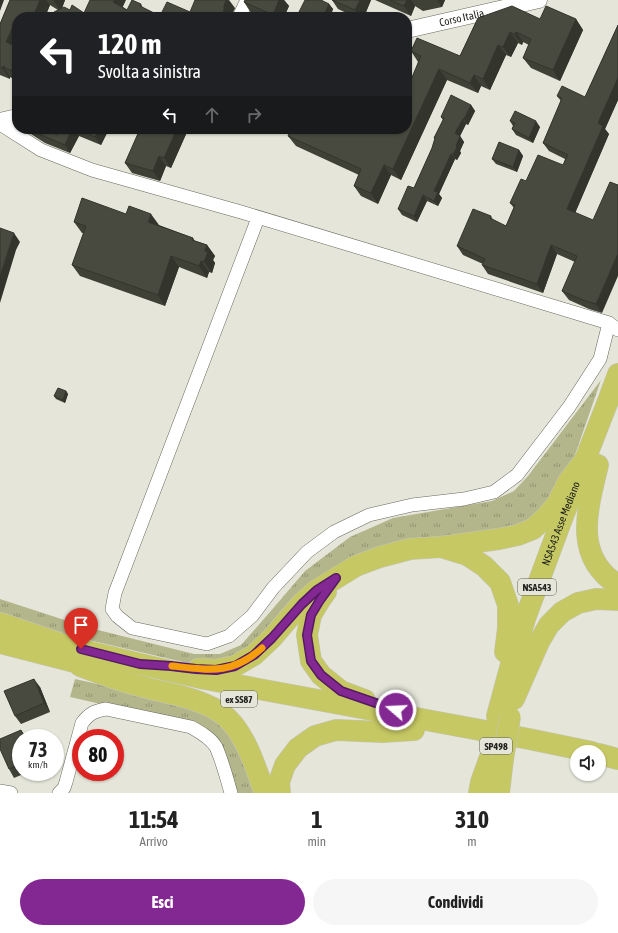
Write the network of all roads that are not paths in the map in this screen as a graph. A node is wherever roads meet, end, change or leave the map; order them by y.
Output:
1 (247, 0) edge
2 (539, 0) edge
3 (241, 12) edge
4 (412, 29) edge
5 (12, 118) edge
6 (0, 121) edge
7 (0, 124) edge
8 (12, 132) edge
9 (16, 134) edge
10 (258, 218) junction
11 (613, 327) edge
12 (618, 374) edge
13 (618, 413) edge
14 (592, 462) junction
15 (441, 547) junction
16 (336, 578) junction
17 (618, 585) edge
18 (618, 600) edge
19 (0, 623) edge
20 (0, 644) edge
21 (67, 653) junction
22 (140, 664) junction
23 (507, 711) junction
24 (416, 724) junction
25 (570, 747) edge
26 (606, 753) edge
27 (618, 754) edge
28 (606, 755) edge
29 (496, 758) junction
30 (618, 759) edge
31 (570, 760) edge
32 (606, 770) edge
33 (618, 773) edge
34 (0, 791) edge
35 (496, 792) edge
36 (11, 793) edge
37 (59, 793) edge
38 (231, 793) edge
39 (265, 793) edge
40 (280, 793) edge
41 (479, 793) edge

1 - 3 street
2 - 4 street, Corso Italia
5 - 6 street
7 - 8 street
9 - 10 street
10 - 11 street
10 - 11 street
12 - 14 highway, NSA543 Asse Mediano / NSA543
13 - 14 highway, NSA543 Asse Mediano / NSA543
14 - 15 highway
14 - 17 highway
14 - 23 highway, NSA543 Asse Mediano / NSA543
15 - 16 highway
15 - 23 highway
16 - 22 highway
16 - 24 highway
18 - 23 highway
19 - 21 highway
20 - 21 highway, ex SS87
21 - 22 highway, ex SS87
21 - 24 highway, ex SS87
21 - 39 highway
22 - 24 highway, ex SS87
23 - 29 highway, NSA543 Asse Mediano / NSA543
24 - 25 highway, ex SS87
24 - 31 highway, SP498
24 - 40 highway
26 - 27 highway
28 - 30 highway
29 - 35 highway, NSA543 Asse Mediano / NSA543
29 - 41 highway
32 - 33 highway
34 - 36 street
37 - 38 street

